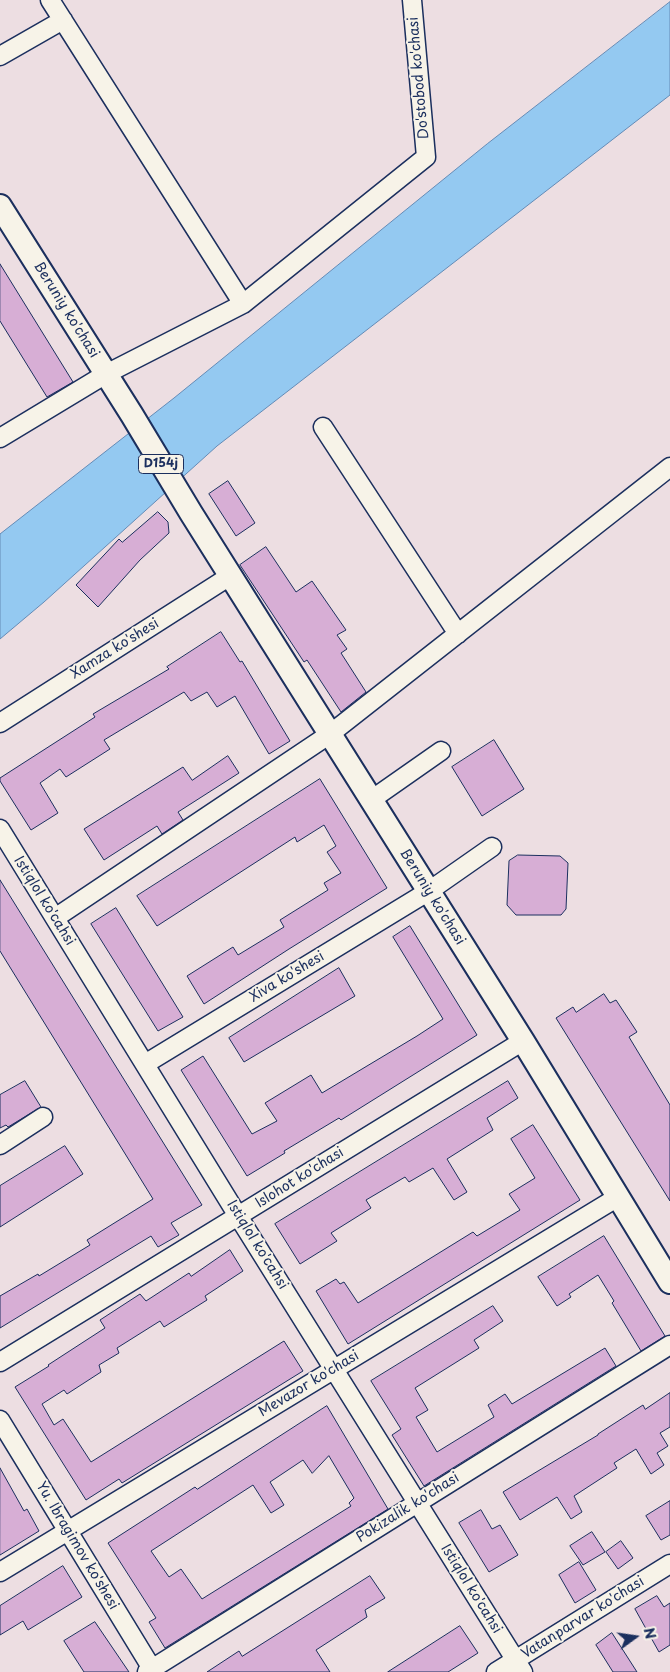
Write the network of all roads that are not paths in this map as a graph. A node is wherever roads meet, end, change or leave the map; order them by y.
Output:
1 (50, 0) edge
2 (412, 0) edge
3 (63, 20) junction
4 (0, 56) edge
5 (0, 206) edge
6 (243, 304) junction
7 (106, 374) junction
8 (324, 427) dead end
9 (0, 438) edge
10 (670, 468) edge
11 (230, 576) junction
12 (458, 634) junction
13 (0, 723) edge
14 (330, 734) junction
15 (441, 751) dead end
16 (371, 800) junction
17 (0, 830) edge
18 (492, 847) dead end
19 (428, 891) junction
20 (54, 918) junction
21 (523, 1041) junction
22 (145, 1064) junction
23 (43, 1117) dead end
24 (0, 1145) edge
25 (618, 1197) junction
26 (238, 1216) junction
27 (670, 1282) edge
28 (670, 1345) edge
29 (0, 1362) edge
30 (334, 1369) junction
31 (0, 1420) edge
32 (417, 1503) junction
33 (68, 1530) junction
34 (670, 1564) edge
35 (0, 1572) edge
36 (519, 1666) edge
37 (151, 1671) edge
38 (496, 1672) edge

1 - 3 street
2 - 6 street, Do'stobod ko'chasi
3 - 4 street
3 - 6 street
5 - 7 main road, Beruniy ko'chasi
6 - 7 street
7 - 9 street
7 - 11 main road, Beruniy ko'chasi / D154j
8 - 12 street
10 - 12 street
11 - 13 street, Xamza ko'shesi
11 - 14 main road, Beruniy ko'chasi
12 - 14 street
14 - 16 main road, Beruniy ko'chasi
14 - 20 street
15 - 16 street
16 - 19 main road, Beruniy ko'chasi
17 - 20 street, Istiqlol ko'cahsi
18 - 19 street, Xiva ko'shesi
19 - 21 main road, Beruniy ko'chasi
19 - 22 street, Xiva ko'shesi
20 - 22 street, Istiqlol ko'cahsi
21 - 25 main road, Beruniy ko'chasi
21 - 26 street, Islohot ko'chasi
22 - 26 street, Istiqlol ko'cahsi
23 - 24 street
25 - 27 main road, Beruniy ko'chasi
25 - 30 street, Mevazor ko'chasi
26 - 29 street, Islohot ko'chasi
26 - 30 street, Istiqlol ko'cahsi
28 - 32 street, Pokizalik ko'chasi
30 - 32 street, Istiqlol ko'cahsi
30 - 33 street, Mevazor ko'chasi
31 - 33 street, Yu. Ibragimov ko'shesi
32 - 36 street, Istiqlol ko'cahsi
32 - 37 street, Pokizalik ko'chasi
33 - 35 street, Mevazor ko'chasi
33 - 37 street, Yu. Ibragimov ko'shesi
34 - 36 street, Vatanparvar ko'chasi
36 - 38 street, Vatanparvar ko'chasi

